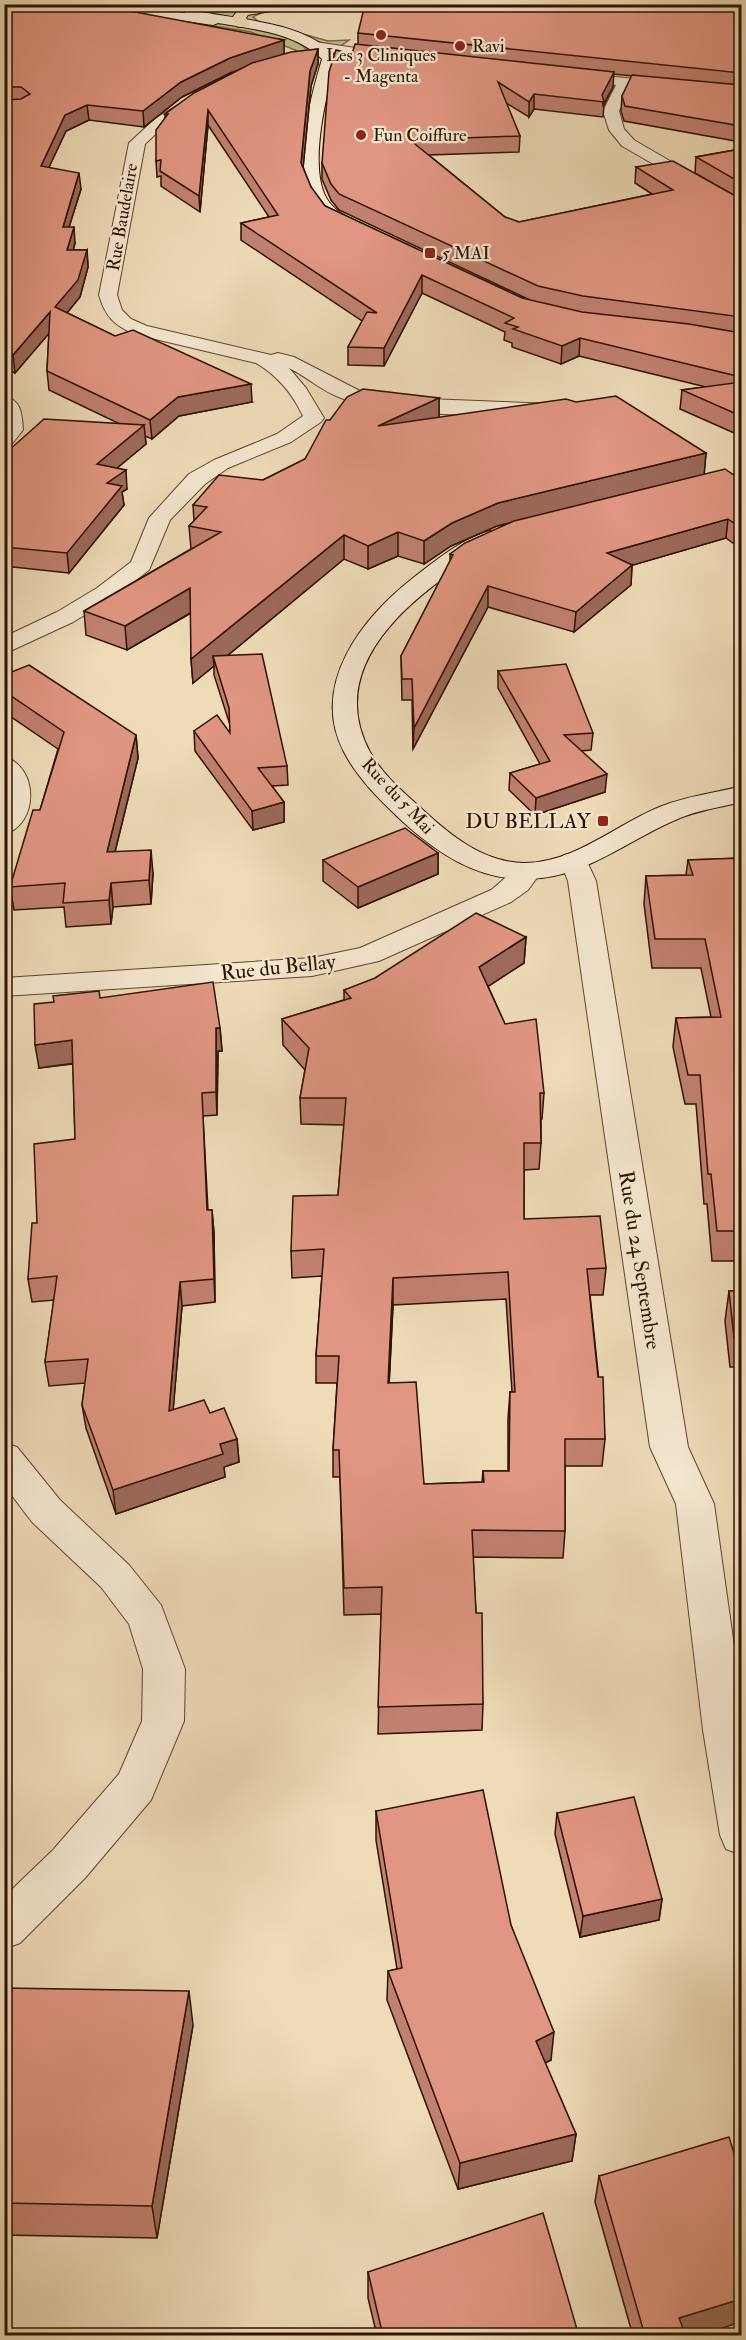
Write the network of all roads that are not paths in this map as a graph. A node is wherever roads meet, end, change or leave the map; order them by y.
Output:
1 (86, 4) edge
2 (188, 4) edge
3 (193, 4) edge
4 (264, 4) edge
5 (304, 4) edge
6 (312, 5) edge
7 (282, 6) edge
8 (423, 7) edge
9 (129, 9) junction
10 (243, 24) junction
11 (324, 54) junction
12 (383, 57) junction
13 (300, 58) edge
14 (413, 60) edge
15 (553, 75) edge
16 (625, 82) junction
17 (217, 87) edge
18 (741, 94) edge
19 (741, 210) edge
20 (361, 231) edge
21 (261, 358) junction
22 (4, 402) edge
23 (568, 410) edge
24 (4, 441) edge
25 (513, 532) edge
26 (4, 647) edge
27 (4, 765) edge
28 (741, 794) edge
29 (4, 826) edge
30 (574, 861) junction
31 (528, 871) junction
32 (4, 987) edge
33 (4, 1457) edge
34 (741, 1835) edge
35 (4, 1929) edge

1 - 9 main road
2 - 9 main road
3 - 10 street
4 - 7 main road
5 - 6 main road
6 - 7 main road
6 - 8 main road
7 - 10 main road
9 - 10 street
10 - 11 street
11 - 12 street
11 - 12 street
11 - 13 street
11 - 20 street
12 - 14 street
15 - 16 street
16 - 18 street
16 - 19 street
17 - 21 street, Rue Baudelaire
21 - 23 street, Rue Baudelaire
21 - 26 street, Rue Baudelaire
22 - 24 street
25 - 31 street, Rue du 5 Mai
27 - 29 street
28 - 30 street
30 - 31 street, Rue du 5 Mai
30 - 34 street, Rue du 24 Septembre
31 - 32 street, Rue du Bellay
33 - 35 street

